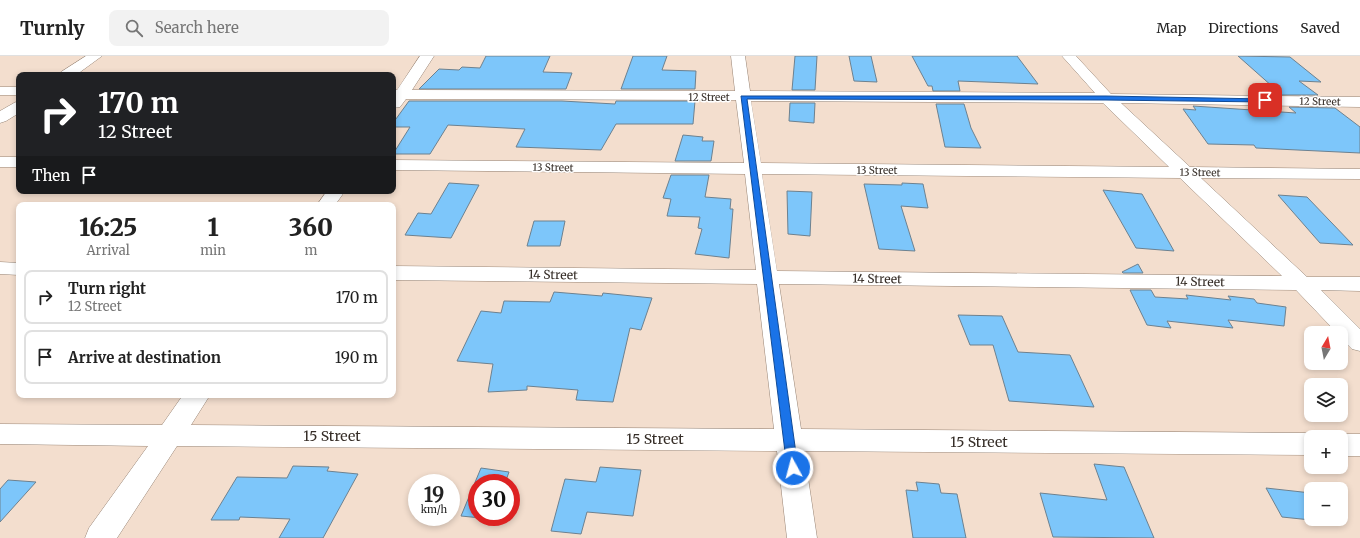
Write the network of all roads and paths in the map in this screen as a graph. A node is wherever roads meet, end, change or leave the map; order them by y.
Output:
1 (95, 56) edge
2 (427, 56) edge
3 (738, 56) edge
4 (1069, 56) edge
5 (71, 72) edge
6 (0, 91) edge
7 (16, 91) edge
8 (744, 97) junction
9 (396, 98) edge
10 (1106, 98) junction
11 (1360, 102) edge
12 (16, 108) edge
13 (0, 118) edge
14 (0, 162) edge
15 (16, 162) edge
16 (396, 165) edge
17 (753, 169) junction
18 (1186, 172) junction
19 (1360, 174) edge
20 (0, 268) edge
21 (16, 269) edge
22 (396, 273) edge
23 (767, 277) junction
24 (1302, 284) junction
25 (1360, 284) edge
26 (1360, 343) edge
27 (195, 398) edge
28 (0, 434) edge
29 (170, 435) junction
30 (789, 440) junction
31 (1304, 444) edge
32 (1348, 445) edge
33 (1360, 445) edge
34 (100, 538) edge
35 (802, 538) edge

1 - 5 street
2 - 9 street
3 - 8 street
4 - 10 street
6 - 7 street
8 - 9 street, 12 Street
8 - 10 street, 12 Street
8 - 17 street
10 - 11 street, 12 Street
10 - 18 street
12 - 13 street
14 - 15 street
16 - 17 street, 13 Street
17 - 18 street, 13 Street
17 - 23 street
18 - 19 street, 13 Street
18 - 24 street
20 - 21 street
22 - 23 street, 14 Street
23 - 24 street, 14 Street
23 - 30 street
24 - 25 street, 14 Street
24 - 26 street
27 - 29 street
28 - 29 street, 15 Street
29 - 30 street, 15 Street
29 - 34 street
30 - 31 street, 15 Street
30 - 35 street
32 - 33 street

